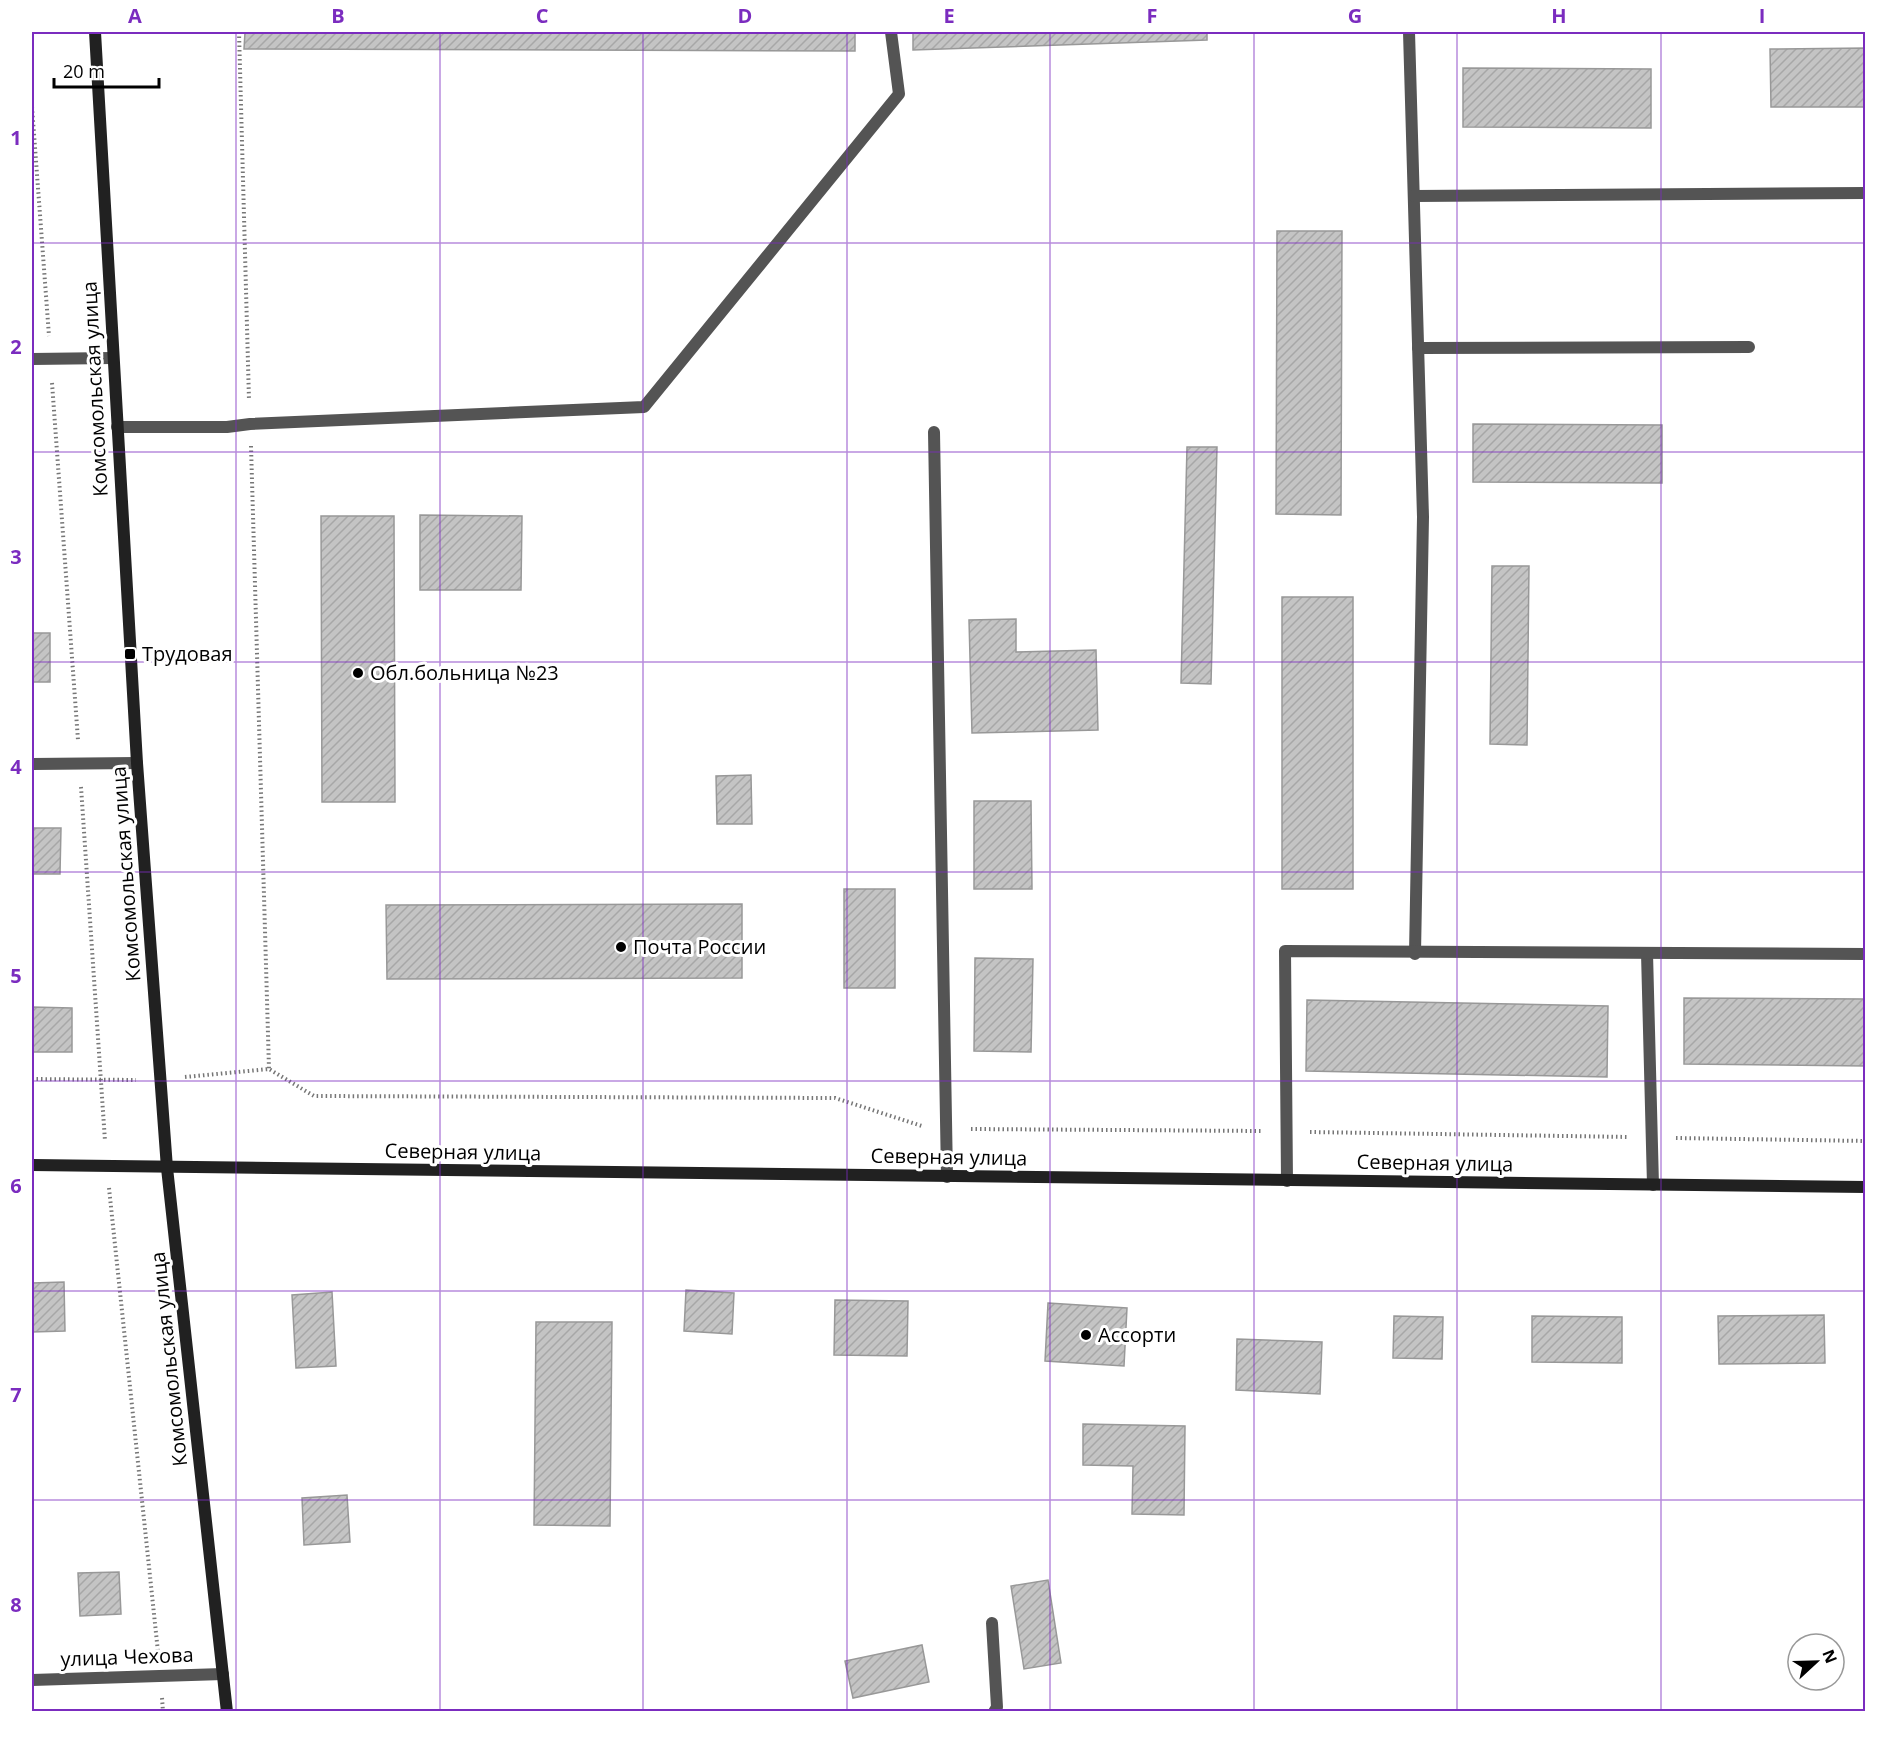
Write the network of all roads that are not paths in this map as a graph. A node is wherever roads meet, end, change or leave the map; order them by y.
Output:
1 (95, 32) edge
2 (891, 32) edge
3 (1409, 32) edge
4 (1866, 192) edge
5 (1414, 196) junction
6 (1749, 347) dead end
7 (1418, 348) junction
8 (32, 358) edge
9 (112, 358) junction
10 (117, 427) junction
11 (934, 432) dead end
12 (137, 763) junction
13 (32, 764) edge
14 (1647, 953) junction
15 (1415, 954) junction
16 (1866, 954) edge
17 (32, 1166) edge
18 (167, 1168) junction
19 (947, 1177) junction
20 (1287, 1181) junction
21 (1653, 1185) junction
22 (1866, 1187) edge
23 (993, 1623) dead end
24 (223, 1674) junction
25 (32, 1680) edge
26 (227, 1712) edge
27 (994, 1712) edge

1 - 9 street, Комсомольская улица
2 - 10 street
3 - 5 street
4 - 5 street
5 - 7 street
6 - 7 street
7 - 15 street
8 - 9 street
9 - 10 street, Комсомольская улица
10 - 12 street, Комсомольская улица
11 - 19 street
12 - 13 street
12 - 18 street, Комсомольская улица
14 - 15 street
14 - 16 street
14 - 21 street
15 - 20 street
17 - 18 street, Северная улица
18 - 19 street, Северная улица
18 - 24 street, Комсомольская улица
19 - 20 street, Северная улица
20 - 21 street, Северная улица
21 - 22 street, Северная улица
23 - 27 street
24 - 25 street, улица Чехова
24 - 26 street, Комсомольская улица

